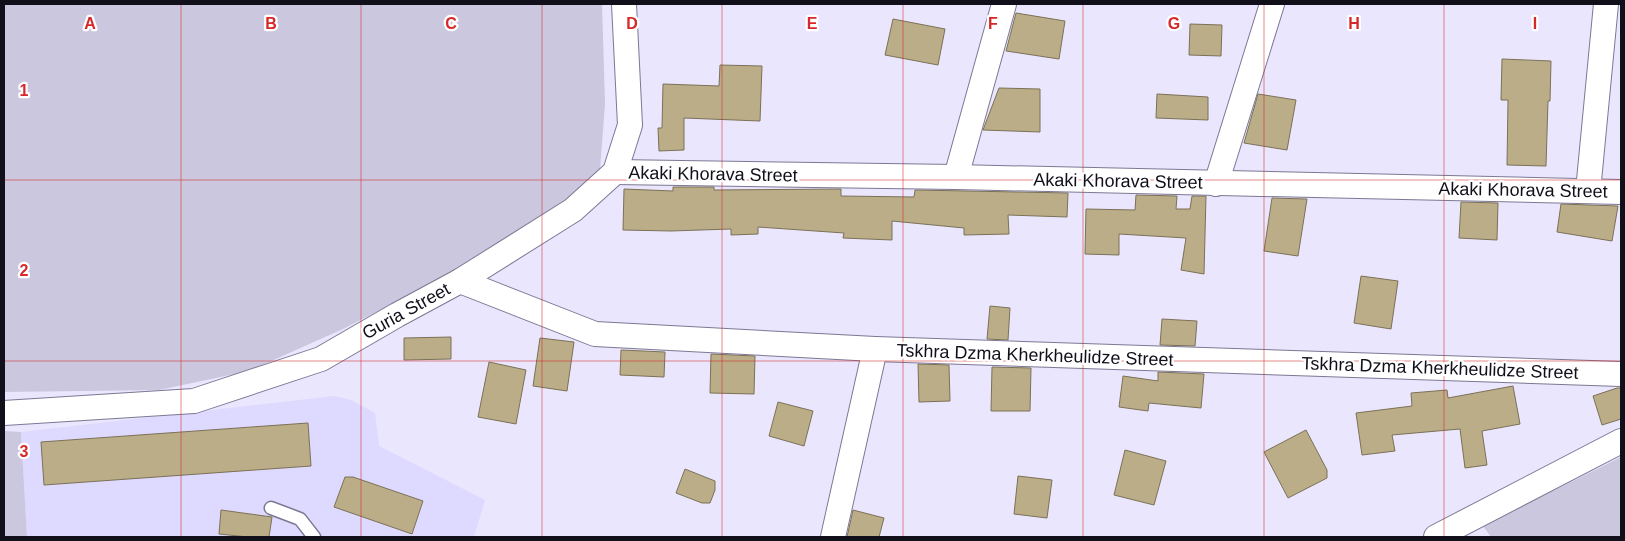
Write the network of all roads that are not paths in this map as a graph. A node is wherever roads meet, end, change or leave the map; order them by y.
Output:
1 (624, 4) edge
2 (1004, 4) edge
3 (1272, 4) edge
4 (1606, 4) edge
5 (615, 172) junction
6 (956, 177) junction
7 (1216, 184) junction
8 (1588, 191) junction
9 (1621, 192) edge
10 (460, 281) junction
11 (875, 349) junction
12 (1621, 374) edge
13 (4, 412) edge
14 (1621, 442) edge
15 (271, 508) dead end
16 (314, 537) edge
17 (833, 537) edge
18 (1436, 537) edge

1 - 5 street
2 - 6 street
3 - 7 street
4 - 8 street
5 - 6 street, Akaki Khorava Street
5 - 10 street, Guria Street
6 - 7 street, Akaki Khorava Street
7 - 8 street, Akaki Khorava Street
8 - 9 street, Akaki Khorava Street
10 - 11 street, Tskhra Dzma Kherkheulidze Street
10 - 13 street, Guria Street
11 - 12 street, Tskhra Dzma Kherkheulidze Street
11 - 17 street
14 - 18 street
15 - 16 lane

